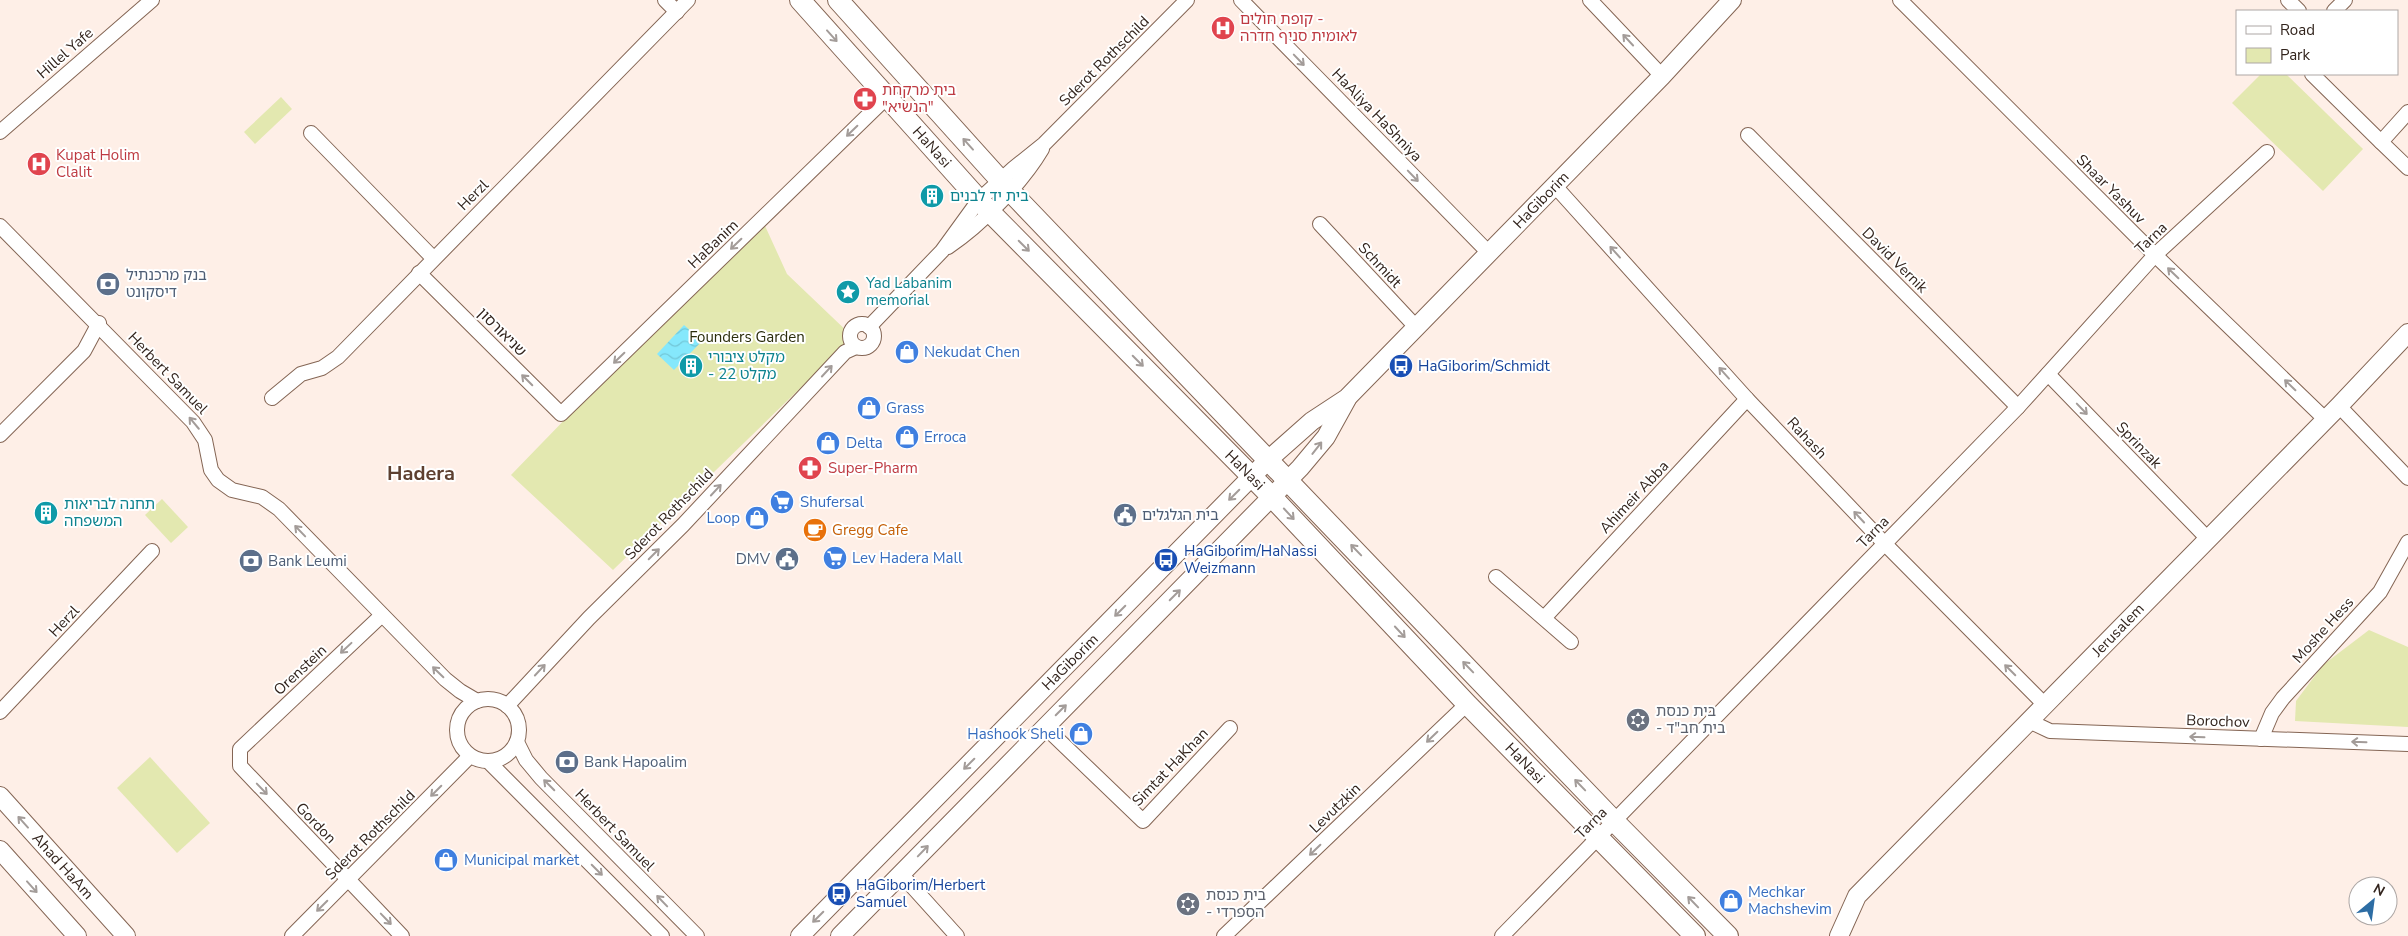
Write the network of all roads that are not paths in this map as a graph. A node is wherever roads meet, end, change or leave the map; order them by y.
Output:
1 (152, 0) edge
2 (665, 0) edge
3 (688, 0) edge
4 (800, 0) edge
5 (838, 0) edge
6 (1187, 0) edge
7 (1241, 0) edge
8 (1590, 0) edge
9 (1732, 0) edge
10 (1900, 0) edge
11 (2288, 0) edge
12 (2345, 0) edge
13 (2298, 10) edge
14 (2335, 10) edge
15 (677, 12) junction
16 (2313, 75) edge
17 (1662, 76) junction
18 (887, 97) junction
19 (2408, 112) edge
20 (0, 132) edge
21 (310, 133) dead end
22 (1748, 135) dead end
23 (2381, 142) junction
24 (2267, 152) dead end
25 (2408, 168) edge
26 (1005, 185) junction
27 (1555, 186) junction
28 (984, 206) junction
29 (1320, 224) dead end
30 (0, 226) edge
31 (1489, 253) junction
32 (2155, 256) junction
33 (433, 258) junction
34 (419, 273) junction
35 (98, 324) junction
36 (1416, 327) junction
37 (2408, 332) edge
38 (2048, 374) junction
39 (272, 398) dead end
40 (1347, 398) junction
41 (1747, 399) junction
42 (2339, 406) junction
43 (2018, 408) junction
44 (561, 414) joint
45 (2325, 419) junction
46 (0, 435) edge
47 (1268, 460) junction
48 (1252, 477) junction
49 (2408, 478) edge
50 (1288, 480) junction
51 (1272, 497) junction
52 (2208, 539) junction
53 (2408, 542) edge
54 (1884, 543) junction
55 (152, 551) dead end
56 (1496, 577) dead end
57 (382, 615) junction
58 (1545, 617) junction
59 (1572, 642) dead end
60 (477, 701) junction
61 (1468, 704) junction
62 (2044, 705) junction
63 (507, 706) junction
64 (0, 712) edge
65 (2029, 721) junction
66 (1045, 727) junction
67 (1230, 728) dead end
68 (2262, 739) junction
69 (517, 742) junction
70 (2408, 744) edge
71 (240, 749) joint
72 (470, 756) junction
73 (488, 762) junction
74 (0, 796) edge
75 (1615, 822) junction
76 (1598, 838) junction
77 (0, 850) edge
78 (901, 874) junction
79 (348, 880) junction
80 (70, 934) edge
81 (126, 936) edge
82 (292, 936) edge
83 (402, 936) edge
84 (662, 936) edge
85 (696, 936) edge
86 (800, 936) edge
87 (840, 936) edge
88 (957, 936) edge
89 (1224, 936) edge
90 (1502, 936) edge
91 (1696, 936) edge
92 (1728, 936) edge
93 (1839, 936) edge

1 - 20 street, Hillel Yafe
2 - 15 street
3 - 15 street, Herzl
4 -> 18 main road, HaNasi
26 -> 5 main road, HaNasi
6 - 26 street, Sderot Rothschild
7 -> 31 street, HaAliya HaShniya
17 -> 8 street
9 - 17 street, HaGiborim
10 - 32 street, Shaar Yashuv
11 - 13 street
12 - 14 street
15 - 33 street, Herzl
16 - 23 street
17 - 27 street, HaGiborim
18 - 28 main road, HaNasi
18 -> 44 street, HaBanim
19 - 23 street
21 - 33 street
22 - 43 street, David Vernik
23 - 25 street
24 - 32 street, Tarna
26 - 28 street, Sderot Rothschild
26 - 47 main road, HaNasi
27 - 31 street, HaGiborim
41 -> 27 street, Rahash
28 -> 48 main road, HaNasi
63 -> 28 street, Sderot Rothschild
29 - 36 street, Schmidt
30 - 35 street, Herbert Samuel
31 - 36 street, HaGiborim
32 - 38 street, Tarna
45 -> 32 street, Shaar Yashuv
33 - 34 street, Herzl
34 - 39 street, Herzl
44 -> 34 street, שניאורסון
35 - 46 street
57 -> 35 street, Herbert Samuel
36 - 40 street, HaGiborim
37 - 42 street, Jerusalem
38 - 43 street, Tarna
38 -> 52 street, Sprinzak
40 - 47 street, HaGiborim
50 -> 40 street, HaGiborim
54 -> 41 street, Rahash
41 - 58 street, Ahimeir Abba
42 - 45 street, Jerusalem
42 - 49 street
43 - 54 street, Tarna
45 - 52 street, Jerusalem
47 - 48 street, HaGiborim
47 - 50 main road, HaNasi
48 - 51 main road, HaNasi
48 -> 86 street, HaGiborim
50 - 51 street, HaGiborim
75 -> 50 main road, HaNasi
51 -> 61 main road, HaNasi
66 -> 51 street, HaGiborim
52 - 62 street, Jerusalem
53 - 68 street, Moshe Hess
62 -> 54 street, Rahash
54 - 75 street, Tarna
55 - 64 street, Herzl
56 - 58 street
60 -> 57 street, Herbert Samuel
57 -> 71 street, Orenstein
58 - 59 street
60 - 63 street
60 - 72 street
61 - 76 main road, HaNasi
61 -> 89 street, Levutzkin
62 - 65 street, Jerusalem
63 - 69 street
68 -> 65 street, Borochov
65 - 93 street, Jerusalem
66 - 67 street, Simtat HaKhan
78 -> 66 street, HaGiborim
70 -> 68 street, Borochov
69 - 73 street
85 -> 69 street, Herbert Samuel
71 -> 79 street, Gordon
72 - 73 street
72 -> 79 street, Sderot Rothschild
73 -> 84 street
81 -> 74 street, Ahad HaAm
75 - 76 street, Tarna
92 -> 75 main road, HaNasi
76 - 90 street, Tarna
76 - 91 main road, HaNasi
77 -> 80 street
78 - 87 street, HaGiborim
78 - 88 street
79 -> 82 street, Sderot Rothschild
79 -> 83 street, Gordon

